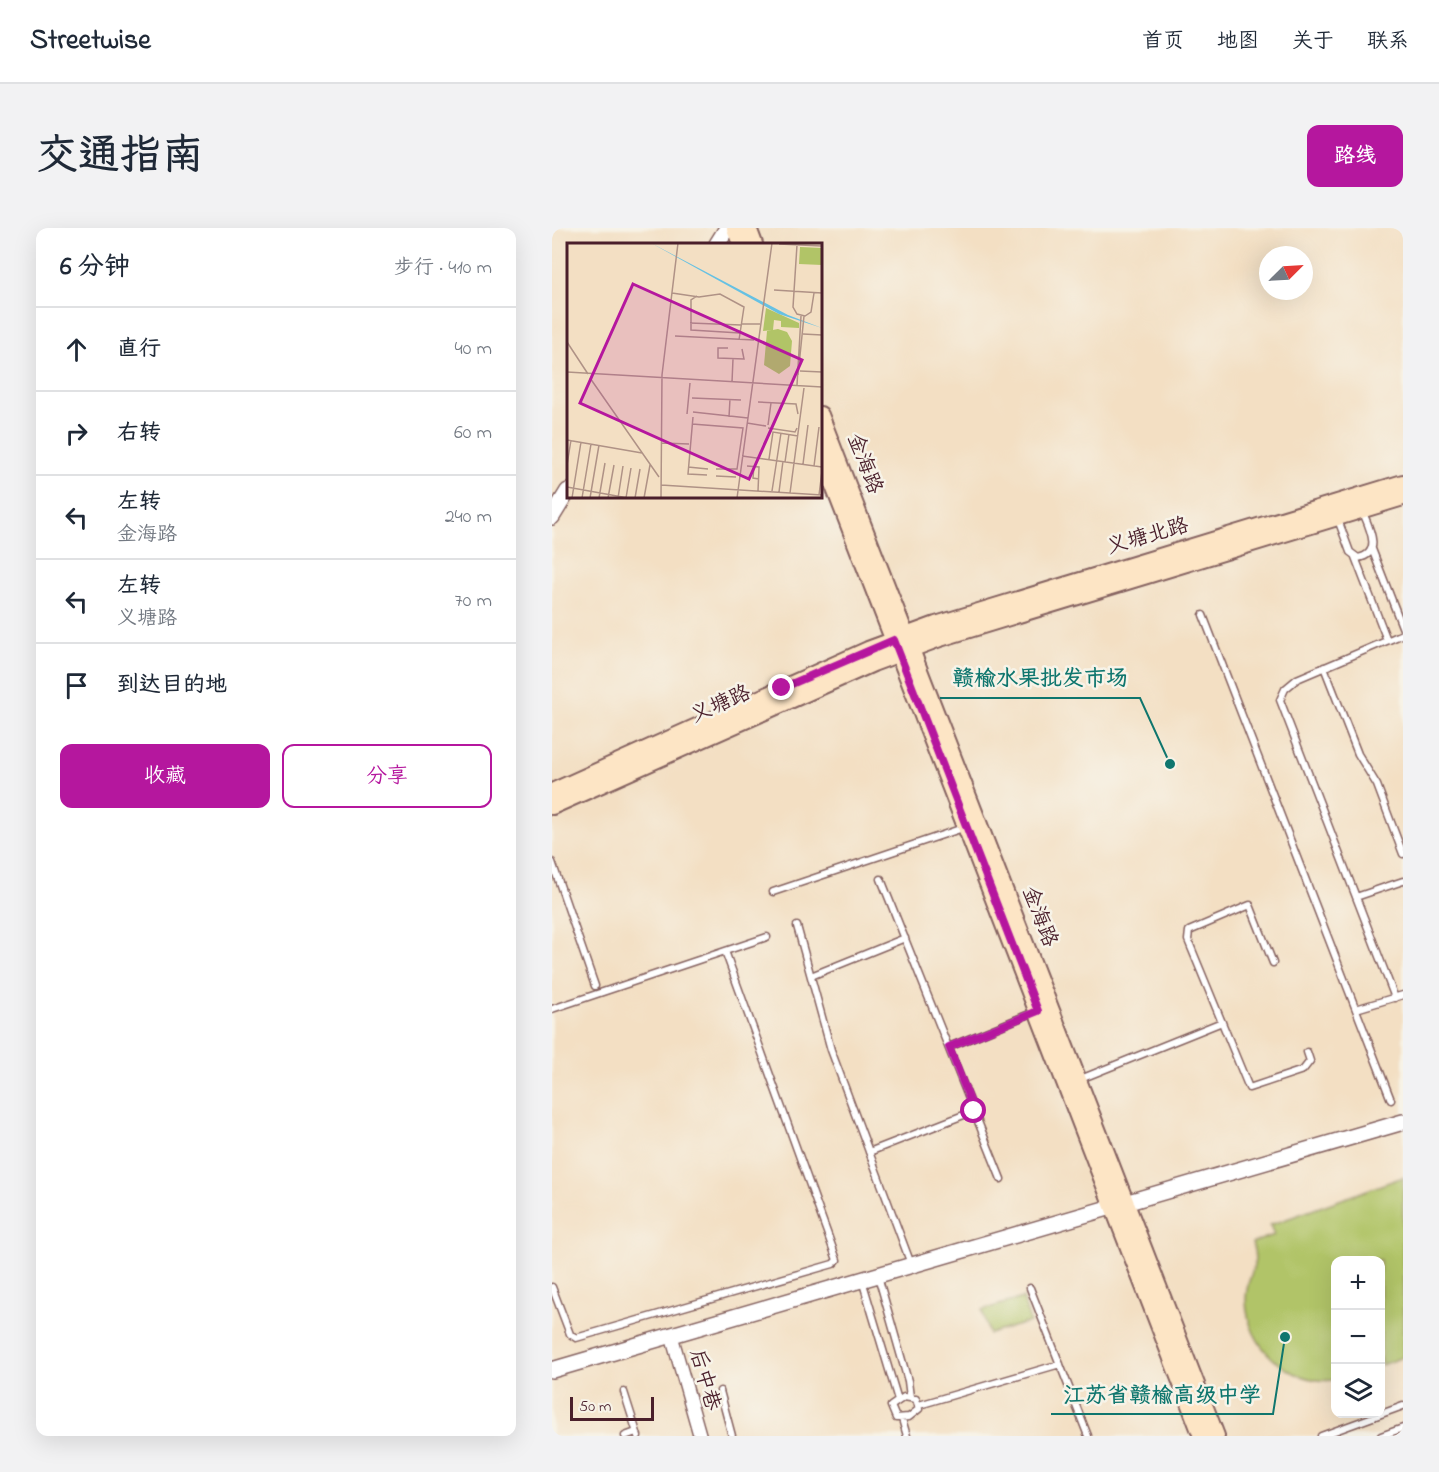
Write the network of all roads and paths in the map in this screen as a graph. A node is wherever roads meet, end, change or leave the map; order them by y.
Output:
1 (726, 228) edge
2 (735, 228) edge
3 (748, 228) edge
4 (718, 243) edge
5 (741, 243) edge
6 (754, 243) edge
7 (822, 421) edge
8 (822, 455) edge
9 (1403, 483) edge
10 (567, 493) edge
11 (1403, 497) edge
12 (1362, 509) junction
13 (552, 517) edge
14 (1337, 517) junction
15 (1372, 549) junction
16 (1355, 556) junction
17 (1203, 615) dead end
18 (1403, 629) edge
19 (1403, 634) edge
20 (1387, 640) junction
21 (903, 644) junction
22 (1324, 667) junction
23 (552, 792) edge
24 (552, 806) edge
25 (966, 827) junction
26 (1403, 854) edge
27 (552, 862) edge
28 (881, 879) dead end
29 (1403, 881) edge
30 (772, 892) dead end
31 (1356, 897) junction
32 (797, 926) dead end
33 (767, 937) dead end
34 (905, 938) junction
35 (725, 951) junction
36 (1273, 963) dead end
37 (811, 976) junction
38 (595, 986) dead end
39 (1403, 995) edge
40 (1395, 998) junction
41 (552, 1009) edge
42 (1356, 1010) junction
43 (1038, 1011) junction
44 (1222, 1022) junction
45 (949, 1047) junction
46 (1307, 1052) dead end
47 (1078, 1080) junction
48 (1391, 1100) dead end
49 (974, 1111) junction
50 (1403, 1122) edge
51 (869, 1152) junction
52 (1001, 1179) dead end
53 (1119, 1205) junction
54 (911, 1265) junction
55 (878, 1275) junction
56 (862, 1279) junction
57 (552, 1287) edge
58 (1030, 1288) dead end
59 (671, 1334) junction
60 (1060, 1364) junction
61 (552, 1371) edge
62 (720, 1391) dead end
63 (624, 1392) dead end
64 (910, 1397) junction
65 (898, 1400) junction
66 (919, 1405) junction
67 (1403, 1406) edge
68 (902, 1419) junction
69 (1403, 1428) edge
70 (637, 1434) edge
71 (625, 1436) edge
72 (700, 1436) edge
73 (732, 1436) edge
74 (907, 1436) edge
75 (1089, 1436) edge
76 (1202, 1436) edge
77 (1216, 1436) edge
78 (1321, 1436) edge
79 (1381, 1436) edge

1 - 4 street
2 - 5 main road
3 - 6 main road
7 - 21 main road, 金海路
8 - 21 main road, 金海路
9 - 21 main road, 义塘北路
10 - 13 street
11 - 12 main road, 义塘北路
12 - 14 main road, 义塘北路
12 - 15 lane
14 - 16 lane
14 - 21 main road, 义塘北路
15 - 16 lane
15 - 18 lane
16 - 20 lane
17 - 42 lane
19 - 20 lane
20 - 22 lane
21 - 23 main road, 义塘路
21 - 24 main road, 义塘路
21 - 25 main road, 金海路
21 - 47 main road, 金海路
22 - 26 lane
22 - 31 lane
25 - 30 lane
25 - 43 main road, 金海路
27 - 38 lane
28 - 34 lane
29 - 31 lane
31 - 40 lane
32 - 37 lane
33 - 35 lane
34 - 37 lane
34 - 45 lane
35 - 41 lane
35 - 57 lane
36 - 44 lane
37 - 51 lane
39 - 40 lane
40 - 42 lane
42 - 48 lane
43 - 45 lane
43 - 53 main road, 金海路
44 - 46 lane
44 - 47 lane
45 - 49 lane
47 - 53 main road, 金海路
49 - 51 lane
49 - 52 lane
50 - 53 street
51 - 54 lane
53 - 54 street
53 - 76 main road, 金海路
53 - 77 main road, 金海路
54 - 55 street
55 - 56 street
55 - 64 lane
56 - 59 street
56 - 65 lane
58 - 60 lane
59 - 61 street
59 - 72 street, 后中巷
60 - 66 lane
60 - 75 lane
62 - 73 lane
63 - 70 lane
64 - 65 lane
64 - 66 lane
65 - 68 lane
66 - 68 lane
67 - 78 lane
68 - 74 lane
69 - 79 lane
70 - 71 lane

